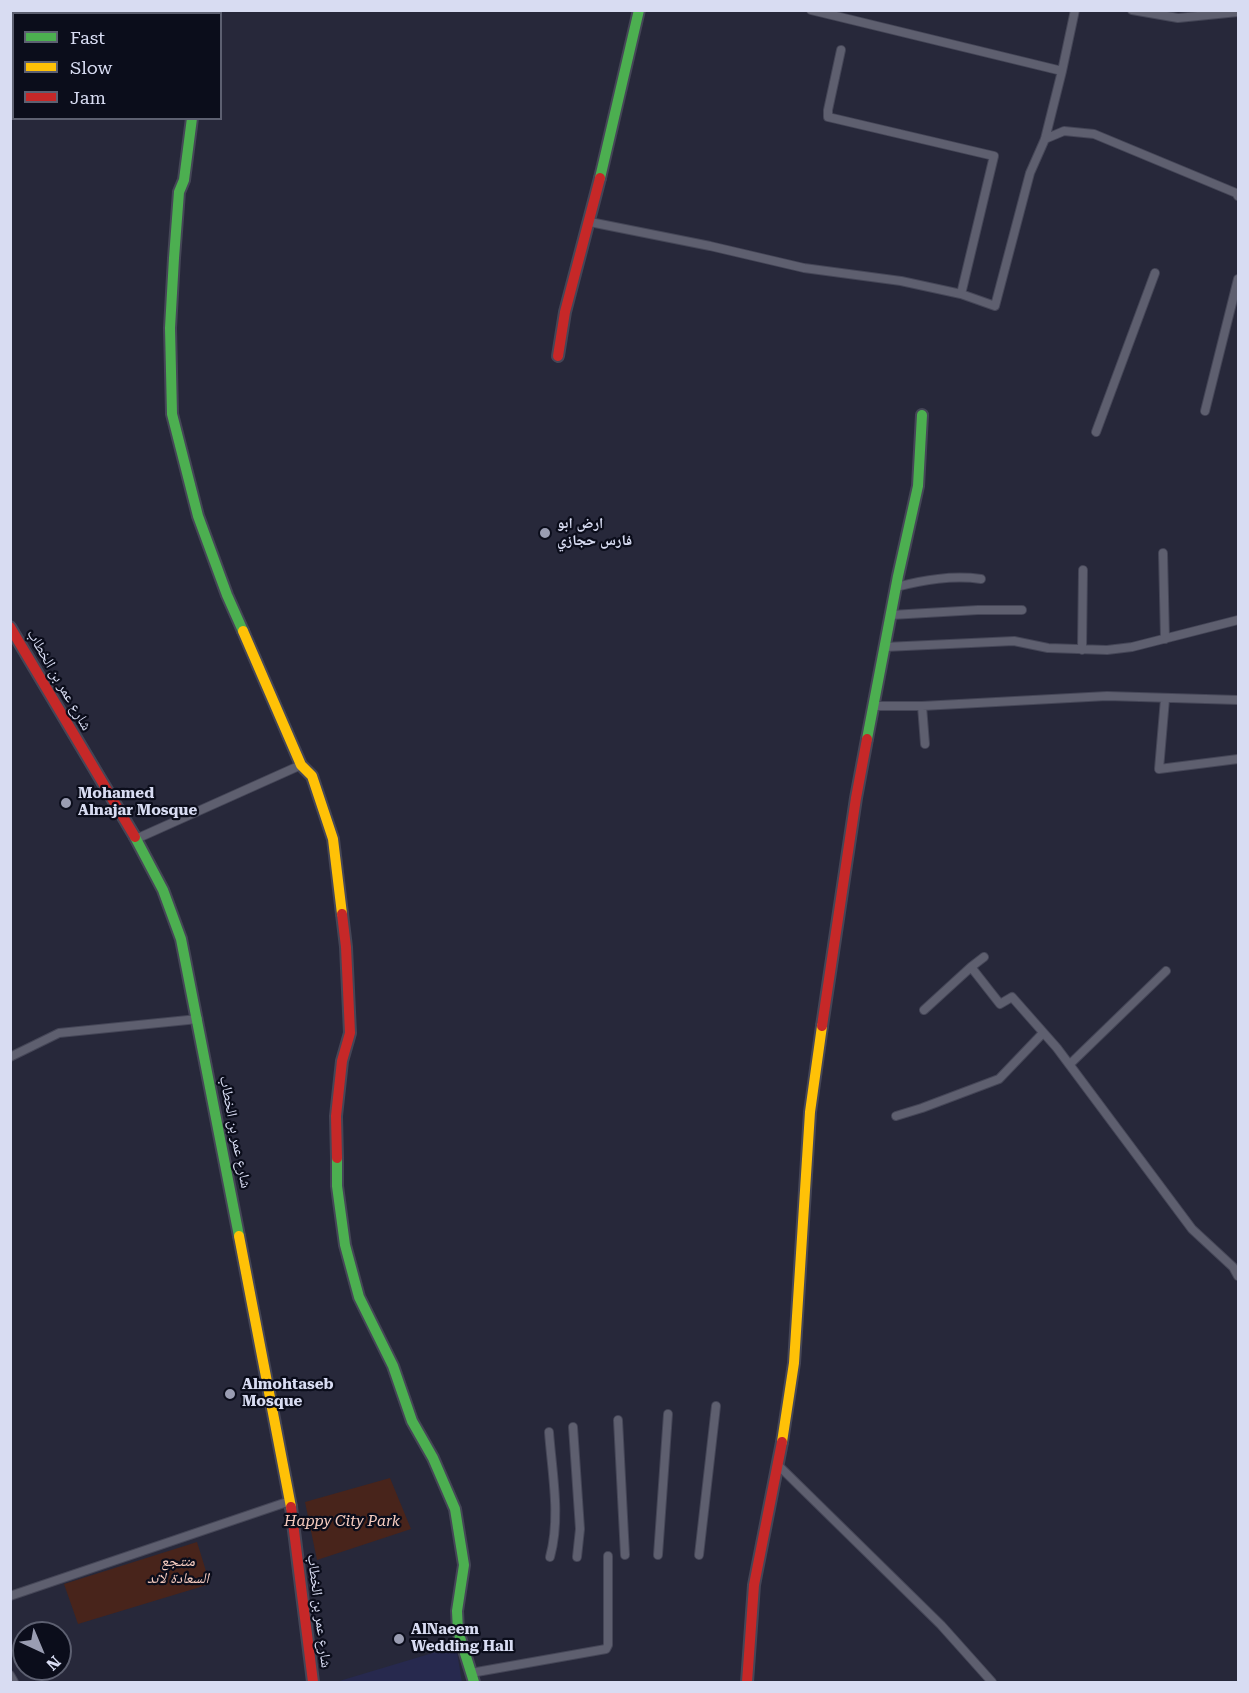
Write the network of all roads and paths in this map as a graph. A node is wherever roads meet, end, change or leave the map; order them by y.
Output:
1 (639, 10) edge
2 (811, 10) edge
3 (1075, 10) edge
4 (1132, 10) edge
5 (1239, 12) edge
6 (841, 50) dead end
7 (1062, 71) junction
8 (192, 120) edge
9 (1045, 139) junction
10 (1239, 196) edge
11 (590, 222) junction
12 (1155, 273) dead end
13 (1239, 279) edge
14 (961, 294) junction
15 (558, 356) dead end
16 (1205, 411) dead end
17 (922, 415) dead end
18 (1096, 432) dead end
19 (1163, 553) dead end
20 (1083, 570) dead end
21 (981, 579) dead end
22 (896, 587) junction
23 (1022, 610) dead end
24 (891, 615) junction
25 (1239, 620) edge
26 (10, 627) edge
27 (1165, 639) junction
28 (885, 647) junction
29 (1082, 650) junction
30 (1165, 699) junction
31 (1239, 700) edge
32 (874, 706) junction
33 (922, 706) junction
34 (925, 744) dead end
35 (1239, 759) edge
36 (302, 765) junction
37 (136, 839) junction
38 (984, 957) dead end
39 (971, 967) junction
40 (1166, 971) dead end
41 (924, 1010) dead end
42 (198, 1019) junction
43 (1043, 1033) junction
44 (10, 1057) edge
45 (1070, 1064) junction
46 (896, 1116) dead end
47 (1239, 1276) edge
48 (716, 1406) dead end
49 (668, 1414) dead end
50 (618, 1420) dead end
51 (573, 1427) dead end
52 (549, 1432) dead end
53 (778, 1465) junction
54 (290, 1501) junction
55 (625, 1555) dead end
56 (658, 1555) dead end
57 (699, 1555) dead end
58 (608, 1556) dead end
59 (550, 1557) dead end
60 (576, 1557) dead end
61 (10, 1596) edge
62 (10, 1675) edge
63 (472, 1678) edge
64 (14, 1683) edge
65 (313, 1683) edge
66 (747, 1683) edge
67 (992, 1683) edge

1 - 11 street
2 - 7 street
3 - 7 street
4 - 5 street
6 - 14 street
7 - 9 street
8 - 36 street
9 - 10 street
9 - 14 street
11 - 14 street
11 - 15 street
12 - 18 street
13 - 16 street
17 - 22 street
19 - 27 street
20 - 29 street
21 - 22 street
22 - 24 street
23 - 24 street
24 - 28 street
25 - 27 street
26 - 37 street, شارع عمر بن الخطاب
27 - 29 street
28 - 29 street
28 - 32 street
30 - 31 street
30 - 33 street
30 - 35 street
32 - 33 street
32 - 53 street
33 - 34 street
36 - 37 street
36 - 63 street
37 - 42 street, شارع عمر بن الخطاب
38 - 39 street
39 - 41 street
39 - 43 street
40 - 45 street
42 - 44 street
42 - 54 street, شارع عمر بن الخطاب
43 - 45 street
43 - 46 street
45 - 47 street
48 - 57 street
49 - 56 street
50 - 55 street
51 - 60 street
52 - 59 street
53 - 66 street
53 - 67 street
54 - 61 street
54 - 65 street, شارع عمر بن الخطاب
58 - 63 street
62 - 64 street

